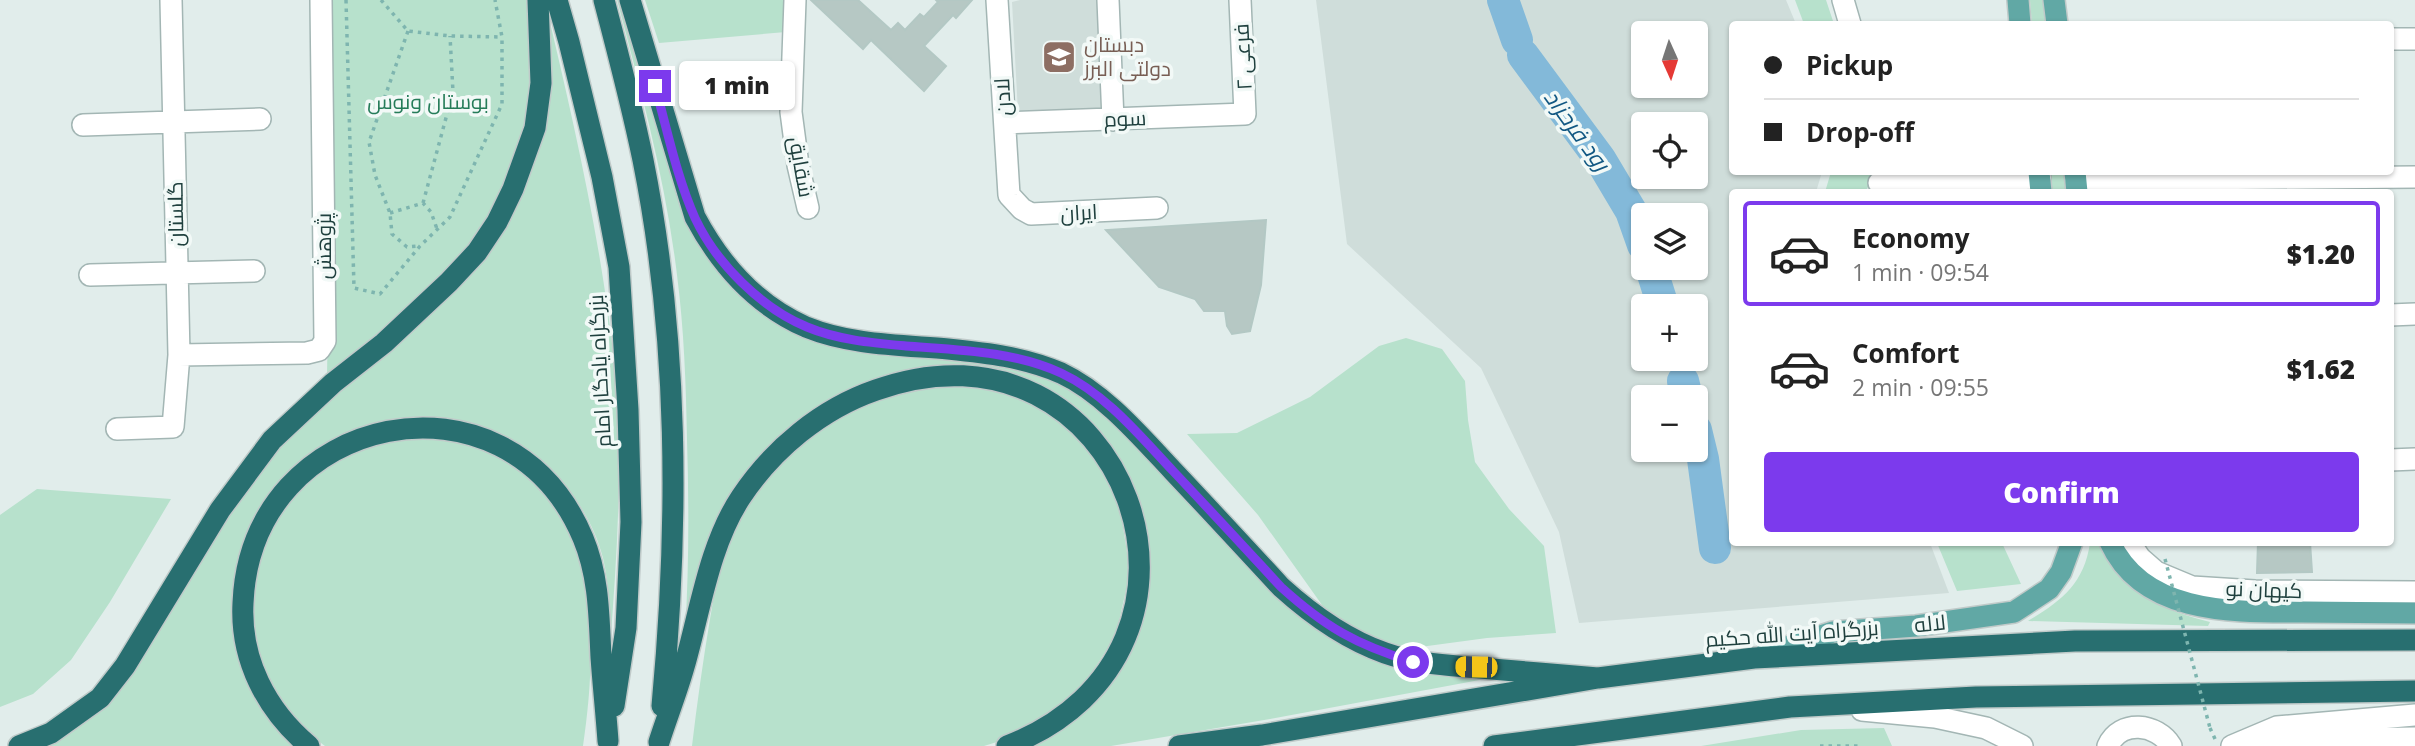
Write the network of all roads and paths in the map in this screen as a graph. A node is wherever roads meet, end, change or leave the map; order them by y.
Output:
1 (171, 0) edge
2 (321, 0) edge
3 (346, 0) edge
4 (381, 0) edge
5 (495, 0) edge
6 (538, 0) edge
7 (556, 0) edge
8 (604, 0) edge
9 (630, 0) edge
10 (795, 0) edge
11 (997, 0) edge
12 (1108, 0) edge
13 (1240, 0) edge
14 (1843, 0) edge
15 (2018, 0) edge
16 (2054, 0) edge
17 (1849, 21) edge
18 (2021, 21) edge
19 (2057, 21) edge
20 (408, 31) junction
21 (450, 36) junction
22 (502, 37) junction
23 (2394, 38) edge
24 (2415, 38) edge
25 (1245, 114) joint
26 (260, 119) dead end
27 (1113, 120) junction
28 (174, 122) junction
29 (1004, 123) junction
30 (83, 125) dead end
31 (2415, 177) edge
32 (2040, 181) edge
33 (2076, 181) edge
34 (1880, 182) edge
35 (1009, 195) joint
36 (423, 203) junction
37 (808, 208) dead end
38 (1157, 208) dead end
39 (390, 213) junction
40 (438, 229) junction
41 (420, 246) junction
42 (254, 271) dead end
43 (177, 272) junction
44 (90, 275) dead end
45 (2415, 314) edge
46 (2394, 315) edge
47 (179, 355) junction
48 (117, 429) dead end
49 (2415, 459) edge
50 (2394, 460) edge
51 (2071, 546) edge
52 (2111, 546) edge
53 (2132, 546) edge
54 (2165, 559) dead end
55 (2415, 592) edge
56 (2415, 613) edge
57 (2415, 640) edge
58 (1754, 658) junction
59 (1598, 678) junction
60 (2415, 691) edge
61 (1790, 707) junction
62 (2415, 715) edge
63 (2210, 728) dead end
64 (2415, 738) edge
65 (608, 744) edge
66 (659, 744) edge
67 (19, 746) edge
68 (309, 746) edge
69 (1007, 746) edge
70 (1179, 746) edge
71 (1494, 746) edge
72 (1820, 746) edge
73 (1862, 746) edge
74 (2022, 746) edge
75 (2108, 746) edge
76 (2171, 746) edge
77 (2232, 746) edge
78 (2268, 746) edge

1 - 28 street, گلستان
2 - 47 street, پژوهش
3 - 41 path
4 - 20 path
5 - 22 path
6 - 67 highway
7 - 65 highway, بزرگراه یادگار امام
8 - 66 highway
9 - 59 highway
10 - 37 street, شقایق
11 - 29 street, لادن
12 - 27 street
13 - 25 street, فرعی ۲
14 - 17 street
15 - 18 main road
16 - 19 main road
20 - 21 path
20 - 39 path
21 - 22 path
21 - 36 path
22 - 40 path
23 - 24 street
25 - 27 street, سوم
26 - 28 street
27 - 29 street, سوم
28 - 30 street
28 - 43 street, گلستان
29 - 35 street, لادن
31 - 33 street
32 - 34 street
35 - 38 street, ایران
36 - 39 path
36 - 40 path
39 - 41 path
40 - 41 path
42 - 43 street
43 - 44 street
43 - 47 street, گلستان
45 - 46 street
47 - 48 street, گلستان
49 - 50 street
51 - 58 main road, لاله
52 - 56 main road
53 - 55 street, کیهان نو
54 - 63 path, bridge
57 - 58 highway, بزرگراه آیت الله حکیم
58 - 59 highway, بزرگراه آیت الله حکیم
59 - 70 highway, بزرگراه آیت الله حکیم
60 - 61 highway
61 - 71 highway
61 - 74 street
62 - 77 street
64 - 78 street
65 - 68 highway
66 - 69 highway
72 - 73 path
75 - 76 street

